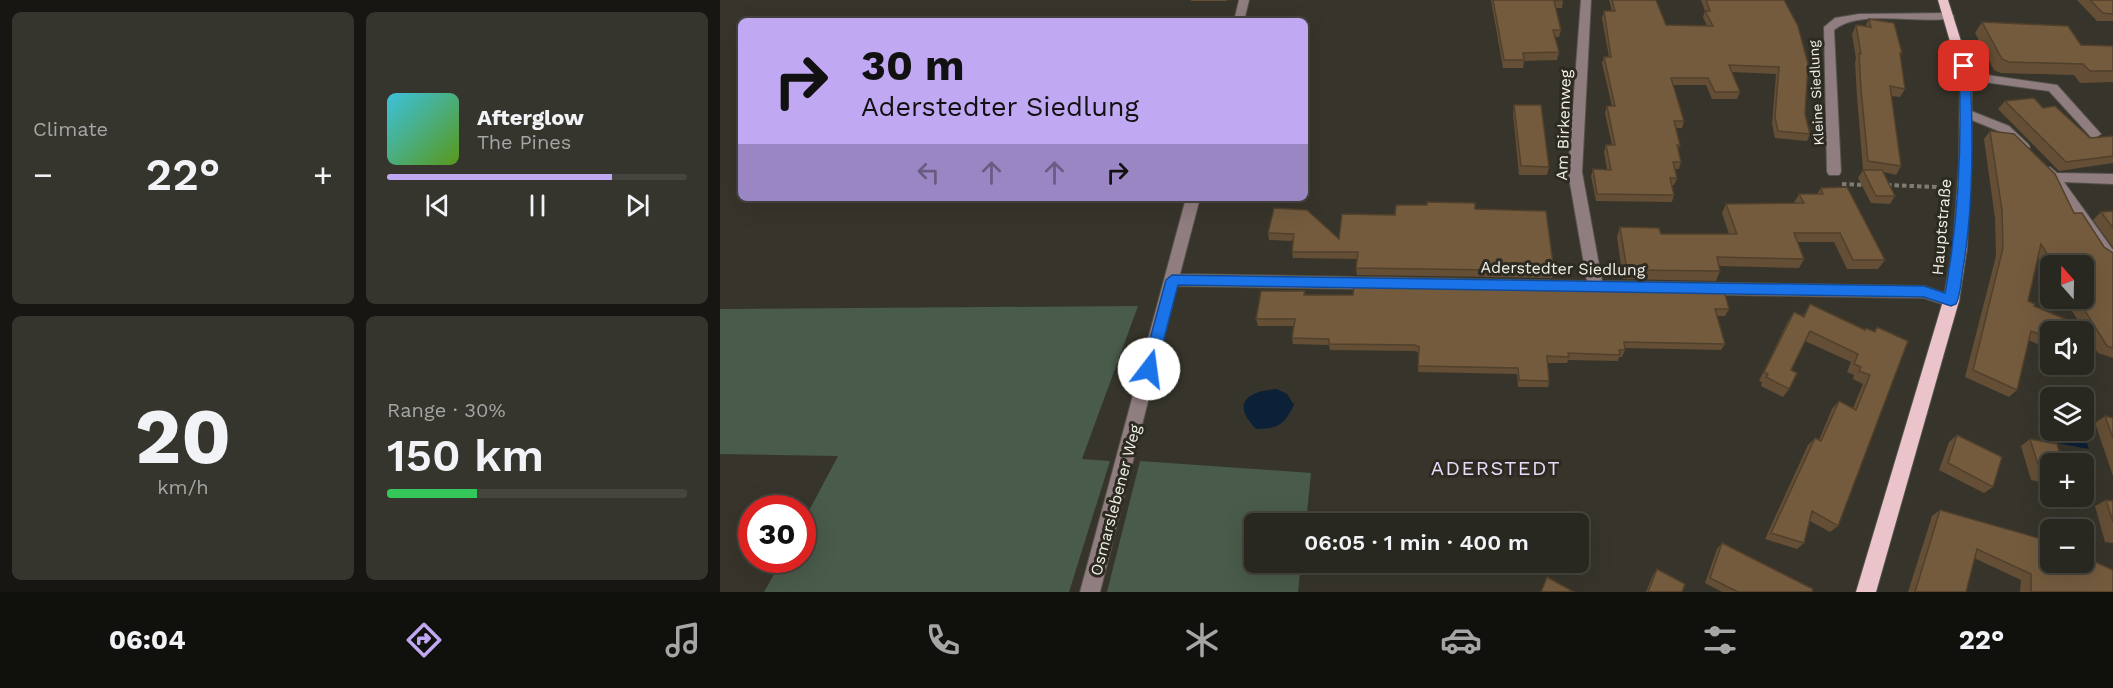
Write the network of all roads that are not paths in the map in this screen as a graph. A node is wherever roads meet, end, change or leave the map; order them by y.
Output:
1 (1244, 0) edge
2 (1586, 0) edge
3 (1943, 0) edge
4 (1949, 16) junction
5 (1240, 18) edge
6 (1966, 76) junction
7 (1966, 112) junction
8 (2095, 134) dead end
9 (1834, 172) road end
10 (2055, 177) junction
11 (2113, 179) edge
12 (1192, 201) edge
13 (2113, 258) edge
14 (1172, 280) junction
15 (1595, 286) junction
16 (1951, 301) junction
17 (1090, 592) edge
18 (1866, 592) edge

1 - 5 street
2 - 15 street, Am Birkenweg
3 - 4 main road, Hauptstraße
4 - 6 main road, Hauptstraße
4 - 9 street, Kleine Siedlung
6 - 7 main road, Hauptstraße
6 - 8 street
7 - 10 street
7 - 16 main road, Hauptstraße
10 - 11 street
10 - 13 street
12 - 14 street, Osmarslebener Weg
14 - 15 street, Aderstedter Siedlung
14 - 17 street, Osmarslebener Weg
15 - 16 street, Aderstedter Siedlung
16 - 18 main road, Hauptstraße

